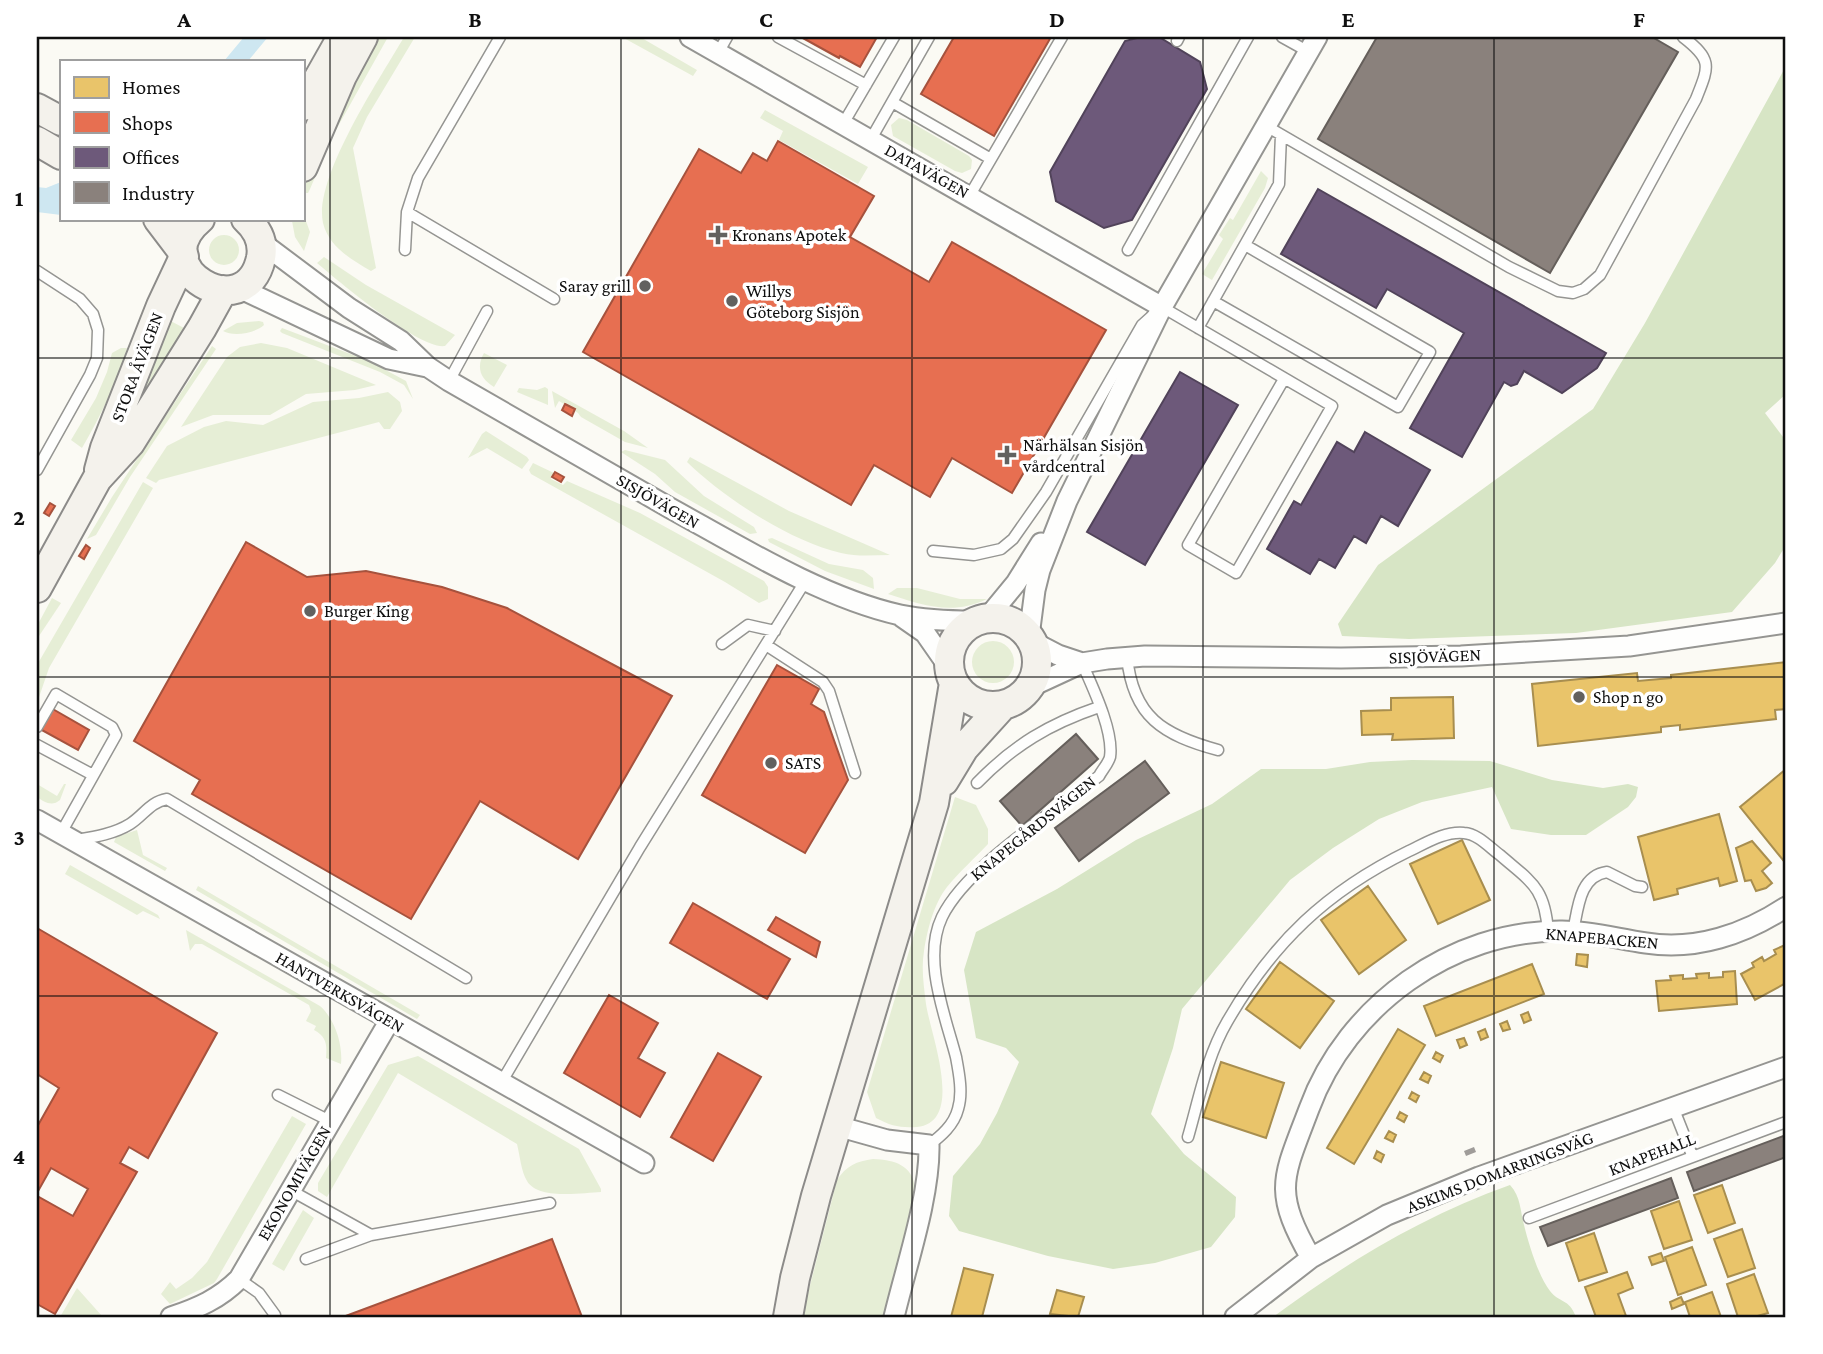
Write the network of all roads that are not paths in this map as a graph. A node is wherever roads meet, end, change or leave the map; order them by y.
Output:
1 (342, 37) edge
2 (363, 37) edge
3 (500, 37) edge
4 (690, 37) edge
5 (778, 37) edge
6 (894, 37) edge
7 (929, 37) edge
8 (1062, 37) edge
9 (1248, 37) edge
10 (1282, 37) edge
11 (1682, 37) edge
12 (1313, 44) edge
13 (723, 45) edge
14 (866, 85) junction
15 (892, 102) junction
16 (304, 104) edge
17 (37, 108) edge
18 (60, 120) edge
19 (843, 124) junction
20 (1274, 130) junction
21 (871, 139) junction
22 (37, 141) edge
23 (60, 154) edge
24 (992, 159) junction
25 (304, 165) edge
26 (970, 195) junction
27 (407, 212) junction
28 (159, 220) edge
29 (199, 220) edge
30 (260, 229) edge
31 (1245, 245) junction
32 (405, 250) dead end
33 (1128, 250) dead end
34 (183, 254) junction
35 (37, 271) edge
36 (230, 289) junction
37 (554, 299) dead end
38 (1213, 301) junction
39 (1162, 307) junction
40 (487, 311) dead end
41 (1198, 328) junction
42 (428, 367) junction
43 (1284, 379) junction
44 (449, 382) junction
45 (37, 470) edge
46 (97, 480) junction
47 (1067, 501) junction
48 (933, 551) dead end
49 (806, 580) junction
50 (37, 588) edge
51 (899, 615) junction
52 (981, 619) junction
53 (1786, 623) edge
54 (775, 631) junction
55 (1031, 639) junction
56 (722, 644) dead end
57 (766, 645) junction
58 (1127, 657) junction
59 (1082, 663) junction
60 (951, 675) junction
61 (1028, 688) junction
62 (1003, 705) junction
63 (1099, 706) junction
64 (37, 727) edge
65 (37, 745) edge
66 (1218, 750) dead end
67 (855, 773) dead end
68 (93, 775) junction
69 (977, 783) dead end
70 (934, 803) junction
71 (37, 820) edge
72 (67, 837) junction
73 (1642, 887) dead end
74 (1786, 907) edge
75 (1548, 932) junction
76 (1573, 932) junction
77 (466, 978) dead end
78 (390, 1020) junction
79 (1786, 1067) edge
80 (501, 1083) junction
81 (278, 1095) dead end
82 (1673, 1106) junction
83 (330, 1121) junction
84 (1786, 1122) edge
85 (836, 1126) junction
86 (1188, 1138) dead end
87 (929, 1146) junction
88 (1692, 1155) junction
89 (644, 1163) dead end
90 (290, 1189) junction
91 (550, 1203) dead end
92 (1529, 1218) dead end
93 (371, 1235) junction
94 (1311, 1258) junction
95 (306, 1259) dead end
96 (239, 1279) junction
97 (207, 1311) edge
98 (275, 1315) dead end
99 (171, 1317) edge
100 (788, 1317) edge
101 (894, 1317) edge
102 (1235, 1317) edge

1 - 16 street
2 - 25 street
3 - 27 lane
4 - 13 street, DATAVÄGEN
5 - 14 lane
6 - 14 lane
7 - 15 lane
8 - 24 lane
9 - 33 lane
10 - 12 lane
11 - 20 lane
12 - 20 street
13 - 19 street, DATAVÄGEN
14 - 19 lane
15 - 21 lane
15 - 24 lane
17 - 18 street
19 - 21 street, DATAVÄGEN
20 - 31 lane
20 - 39 street
21 - 26 street, DATAVÄGEN
22 - 23 street
24 - 26 lane
26 - 39 street, DATAVÄGEN
27 - 32 lane
27 - 37 lane
28 - 34 street
29 - 34 street, STORA ÅVÄGEN
30 - 36 street, STORA ÅVÄGEN
30 - 42 street, SISJÖVÄGEN
31 - 38 lane
31 - 38 lane
34 - 36 street
34 - 46 street, STORA ÅVÄGEN
35 - 45 lane
36 - 42 street, SISJÖVÄGEN
36 - 46 street, STORA ÅVÄGEN
38 - 41 lane
39 - 41 lane
39 - 47 street
39 - 48 lane
40 - 44 lane
41 - 43 lane
42 - 44 street, SISJÖVÄGEN
43 - 43 lane
44 - 49 street, SISJÖVÄGEN
46 - 50 street, STORA ÅVÄGEN
47 - 52 street
47 - 55 street
49 - 51 street, SISJÖVÄGEN
49 - 54 lane
51 - 52 street, SISJÖVÄGEN
51 - 60 street, SISJÖVÄGEN
52 - 55 street, SISJÖVÄGEN
52 - 60 street
53 - 58 street, SISJÖVÄGEN
54 - 56 lane
54 - 57 lane
55 - 59 street, SISJÖVÄGEN
55 - 61 street
57 - 67 lane
57 - 80 lane
58 - 59 street, SISJÖVÄGEN
58 - 66 lane
59 - 61 street, SISJÖVÄGEN
59 - 63 lane, KNAPEGÅRDSVÄGEN
60 - 62 street, SISJÖVÄGEN
60 - 70 street
61 - 62 street, SISJÖVÄGEN
62 - 70 street
63 - 69 lane
63 - 87 lane, KNAPEGÅRDSVÄGEN
64 - 68 lane
65 - 68 lane
68 - 72 lane
70 - 85 street
71 - 72 street, HANTVERKSVÄGEN
72 - 77 lane
72 - 78 street, HANTVERKSVÄGEN
73 - 76 lane
74 - 76 street, KNAPEBACKEN
75 - 76 street, KNAPEBACKEN
75 - 86 lane
75 - 94 street, KNAPEBACKEN
78 - 80 street, HANTVERKSVÄGEN
78 - 83 street, EKONOMIVÄGEN
79 - 82 street, ASKIMS DOMARRINGSVÄG
80 - 89 street, HANTVERKSVÄGEN
81 - 83 lane
82 - 88 lane
82 - 94 street, ASKIMS DOMARRINGSVÄG
83 - 90 street, EKONOMIVÄGEN
84 - 88 lane, KNAPEHALL
85 - 87 street
85 - 100 street
87 - 101 street
88 - 92 lane, KNAPEHALL
90 - 93 lane
90 - 96 street, EKONOMIVÄGEN
91 - 93 lane
93 - 95 lane
94 - 102 street, ASKIMS DOMARRINGSVÄG
96 - 97 street, EKONOMIVÄGEN
96 - 98 lane
97 - 99 street, EKONOMIVÄGEN

